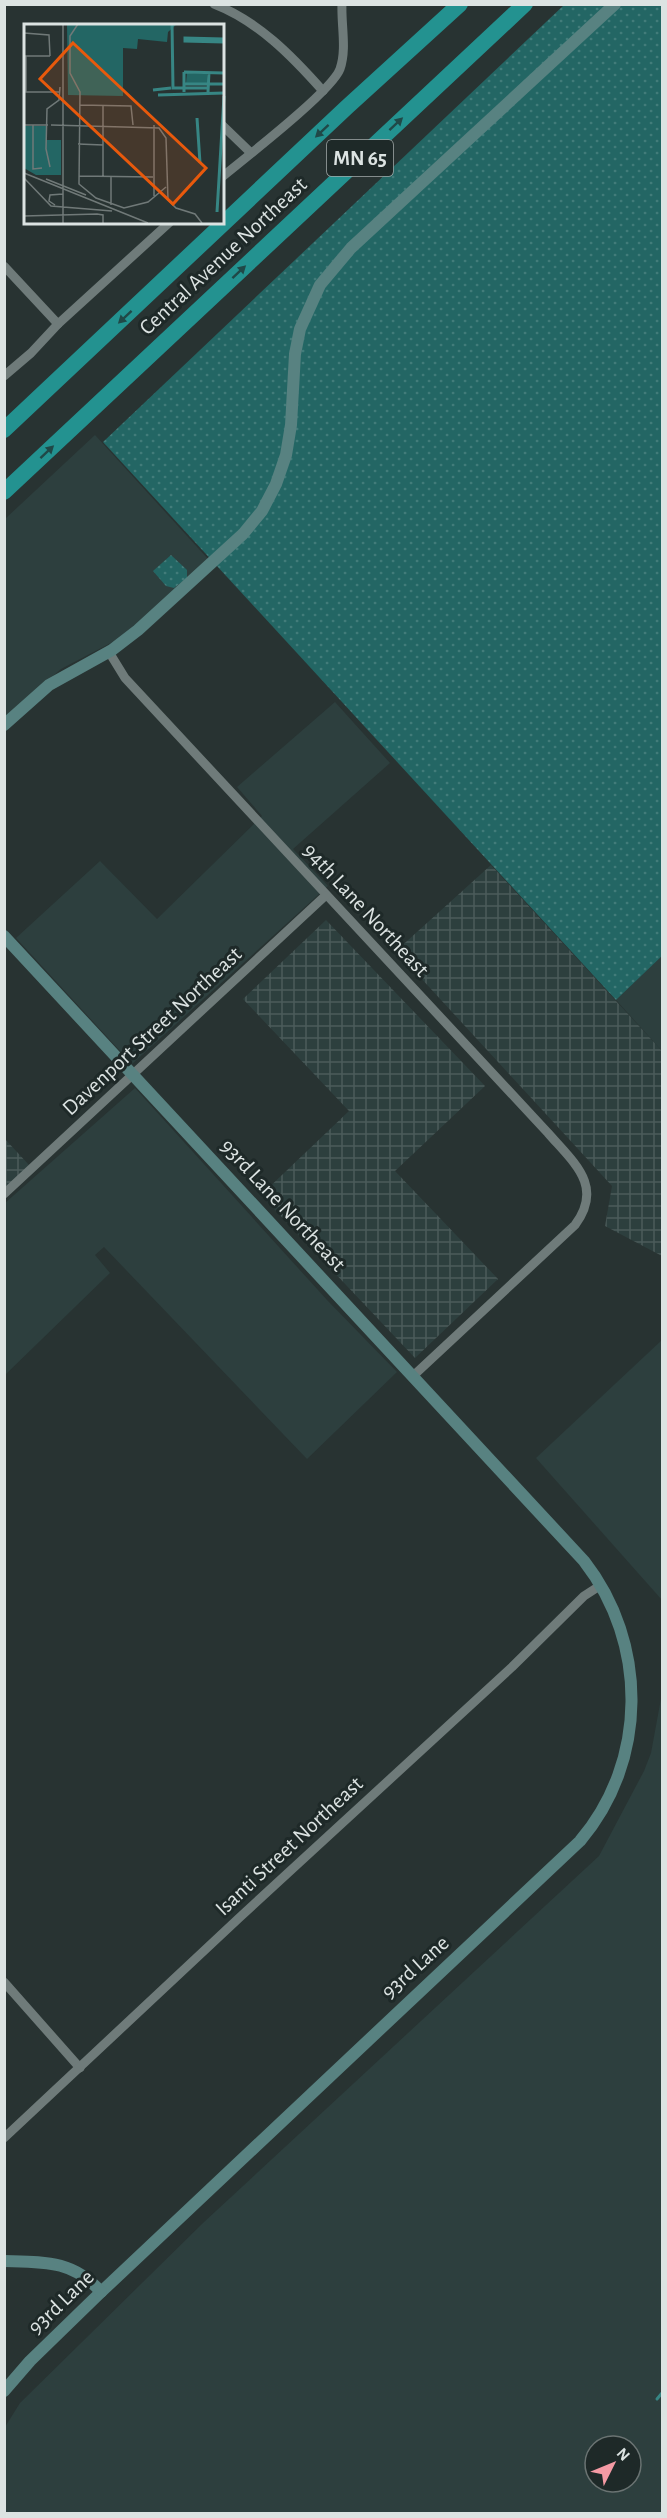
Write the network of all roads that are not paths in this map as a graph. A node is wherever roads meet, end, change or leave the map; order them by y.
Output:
1 (214, 4) edge
2 (342, 4) edge
3 (525, 4) edge
4 (615, 4) edge
5 (449, 8) edge
6 (323, 91) junction
7 (224, 128) edge
8 (251, 153) junction
9 (224, 175) edge
10 (224, 223) edge
11 (168, 224) edge
12 (223, 224) edge
13 (4, 266) edge
14 (58, 324) junction
15 (4, 376) edge
16 (4, 430) edge
17 (4, 492) edge
18 (109, 652) junction
19 (4, 725) edge
20 (325, 896) junction
21 (4, 936) edge
22 (134, 1076) junction
23 (4, 1194) edge
24 (413, 1376) junction
25 (531, 1503) joint
26 (601, 1585) junction
27 (4, 1982) edge
28 (80, 2068) junction
29 (4, 2138) edge
30 (4, 2261) edge
31 (101, 2292) junction
32 (4, 2391) edge

1 - 6 street
2 - 6 street
17 -> 3 highway, Central Avenue Northeast / MN 65
4 - 18 street
5 -> 10 highway, Central Avenue Northeast / MN 65
6 - 8 street
7 - 8 street
8 - 9 street
11 - 14 street
12 -> 16 highway, Central Avenue Northeast / MN 65
13 - 14 street
14 - 15 street
18 - 19 street
18 - 20 street, 94th Lane Northeast
20 - 22 street, Davenport Street Northeast
20 - 24 street, 94th Lane Northeast
21 - 22 street, 93rd Lane Northeast
22 - 23 street, Davenport Street Northeast
22 - 24 street, 93rd Lane Northeast
24 - 25 street, 93rd Lane Northeast
25 - 26 street, 93rd Lane
26 - 28 street, Isanti Street Northeast
26 - 31 street, 93rd Lane
27 - 28 street
28 - 29 street, Isanti Street Northeast
30 - 31 street
31 - 32 street, 93rd Lane

